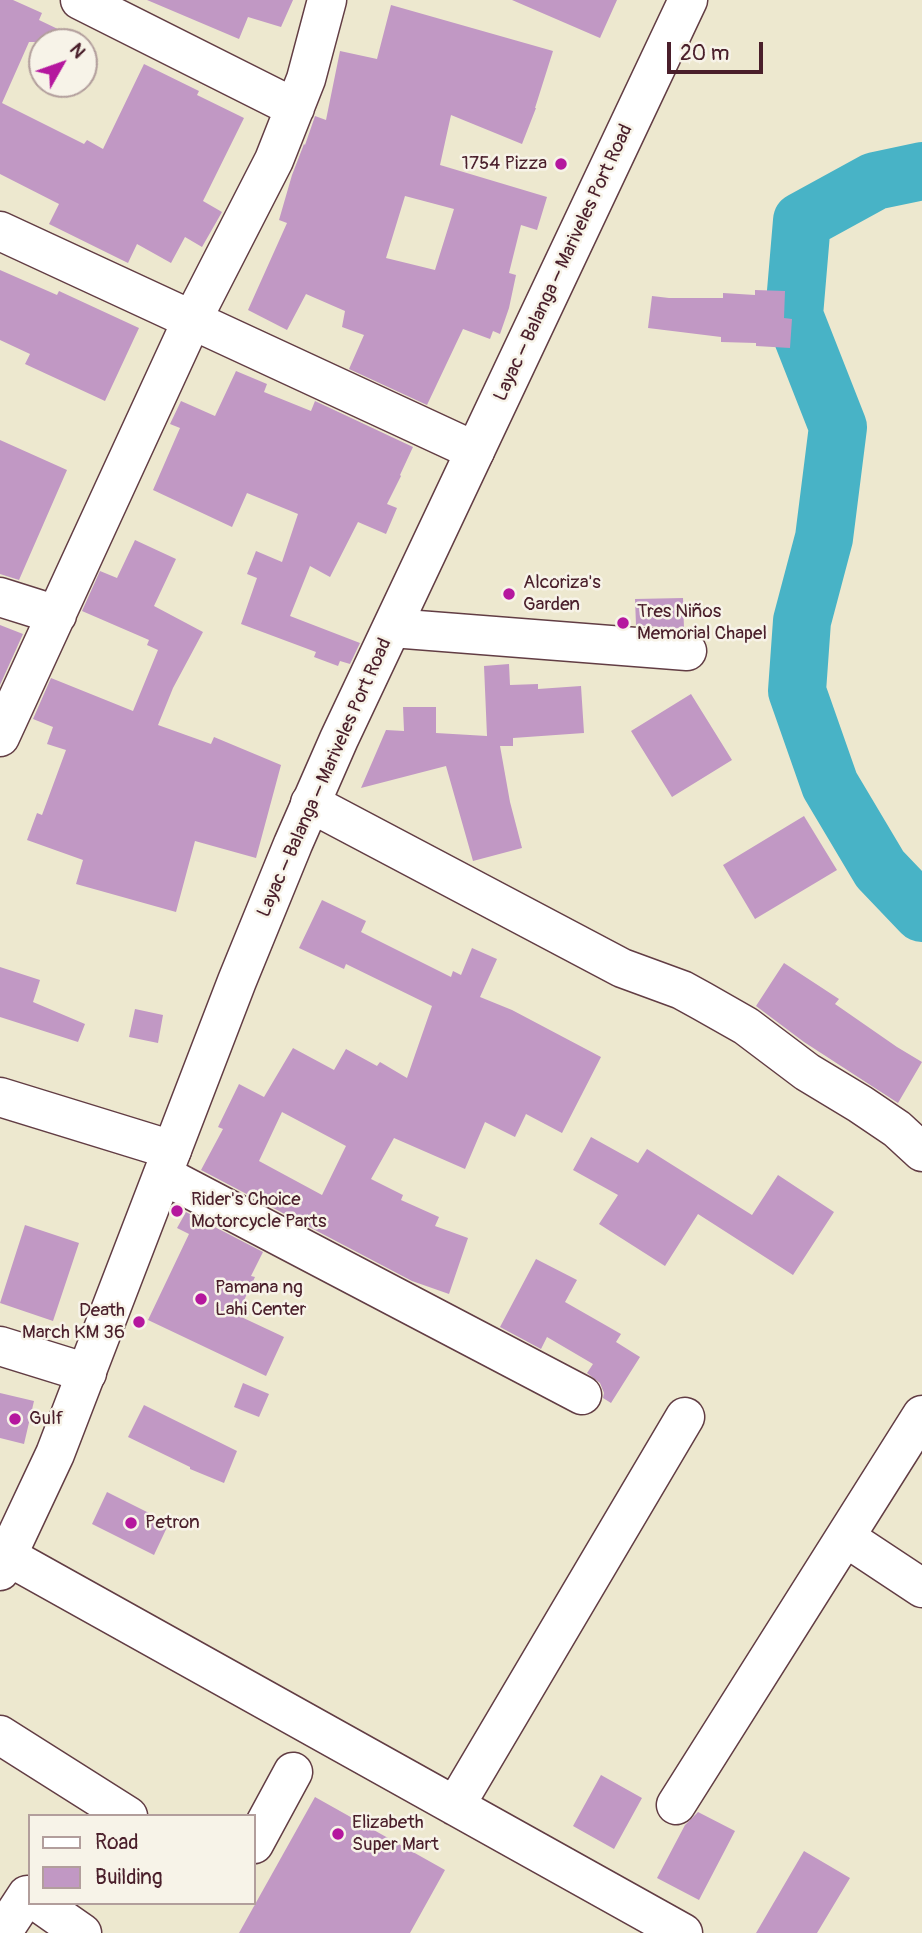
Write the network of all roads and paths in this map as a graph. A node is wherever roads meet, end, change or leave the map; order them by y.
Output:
1 (80, 0) edge
2 (327, 0) edge
3 (688, 0) edge
4 (295, 108) junction
5 (0, 231) edge
6 (192, 320) junction
7 (475, 451) junction
8 (0, 597) edge
9 (57, 615) junction
10 (392, 628) junction
11 (687, 651) dead end
12 (0, 737) edge
13 (310, 803) junction
14 (0, 1097) edge
15 (922, 1152) edge
16 (167, 1163) junction
17 (0, 1346) edge
18 (87, 1373) junction
19 (582, 1395) dead end
20 (922, 1415) edge
21 (685, 1417) dead end
22 (845, 1537) junction
23 (4, 1564) edge
24 (922, 1588) edge
25 (0, 1735) edge
26 (293, 1772) dead end
27 (676, 1805) dead end
28 (454, 1806) junction
29 (125, 1814) edge
30 (256, 1840) edge
31 (24, 1893) edge
32 (41, 1905) edge
33 (2, 1933) edge
34 (82, 1933) edge
35 (683, 1933) edge

1 - 4 street
2 - 4 street
3 - 7 street, Layac – Balanga – Mariveles Port Road
4 - 6 street
5 - 6 street
6 - 7 street
6 - 9 street
7 - 10 street, Layac – Balanga – Mariveles Port Road
8 - 9 street
9 - 12 street
10 - 11 street
10 - 13 street, Layac – Balanga – Mariveles Port Road
13 - 15 street
13 - 16 street, Layac – Balanga – Mariveles Port Road
14 - 16 street
16 - 18 street, Layac – Balanga – Mariveles Port Road
16 - 19 street
17 - 18 street
18 - 23 street, Layac – Balanga – Mariveles Port Road
20 - 22 street
21 - 28 street
22 - 24 street
22 - 27 street
23 - 28 street
25 - 29 street
26 - 30 street
28 - 35 street
31 - 33 street
32 - 34 street

